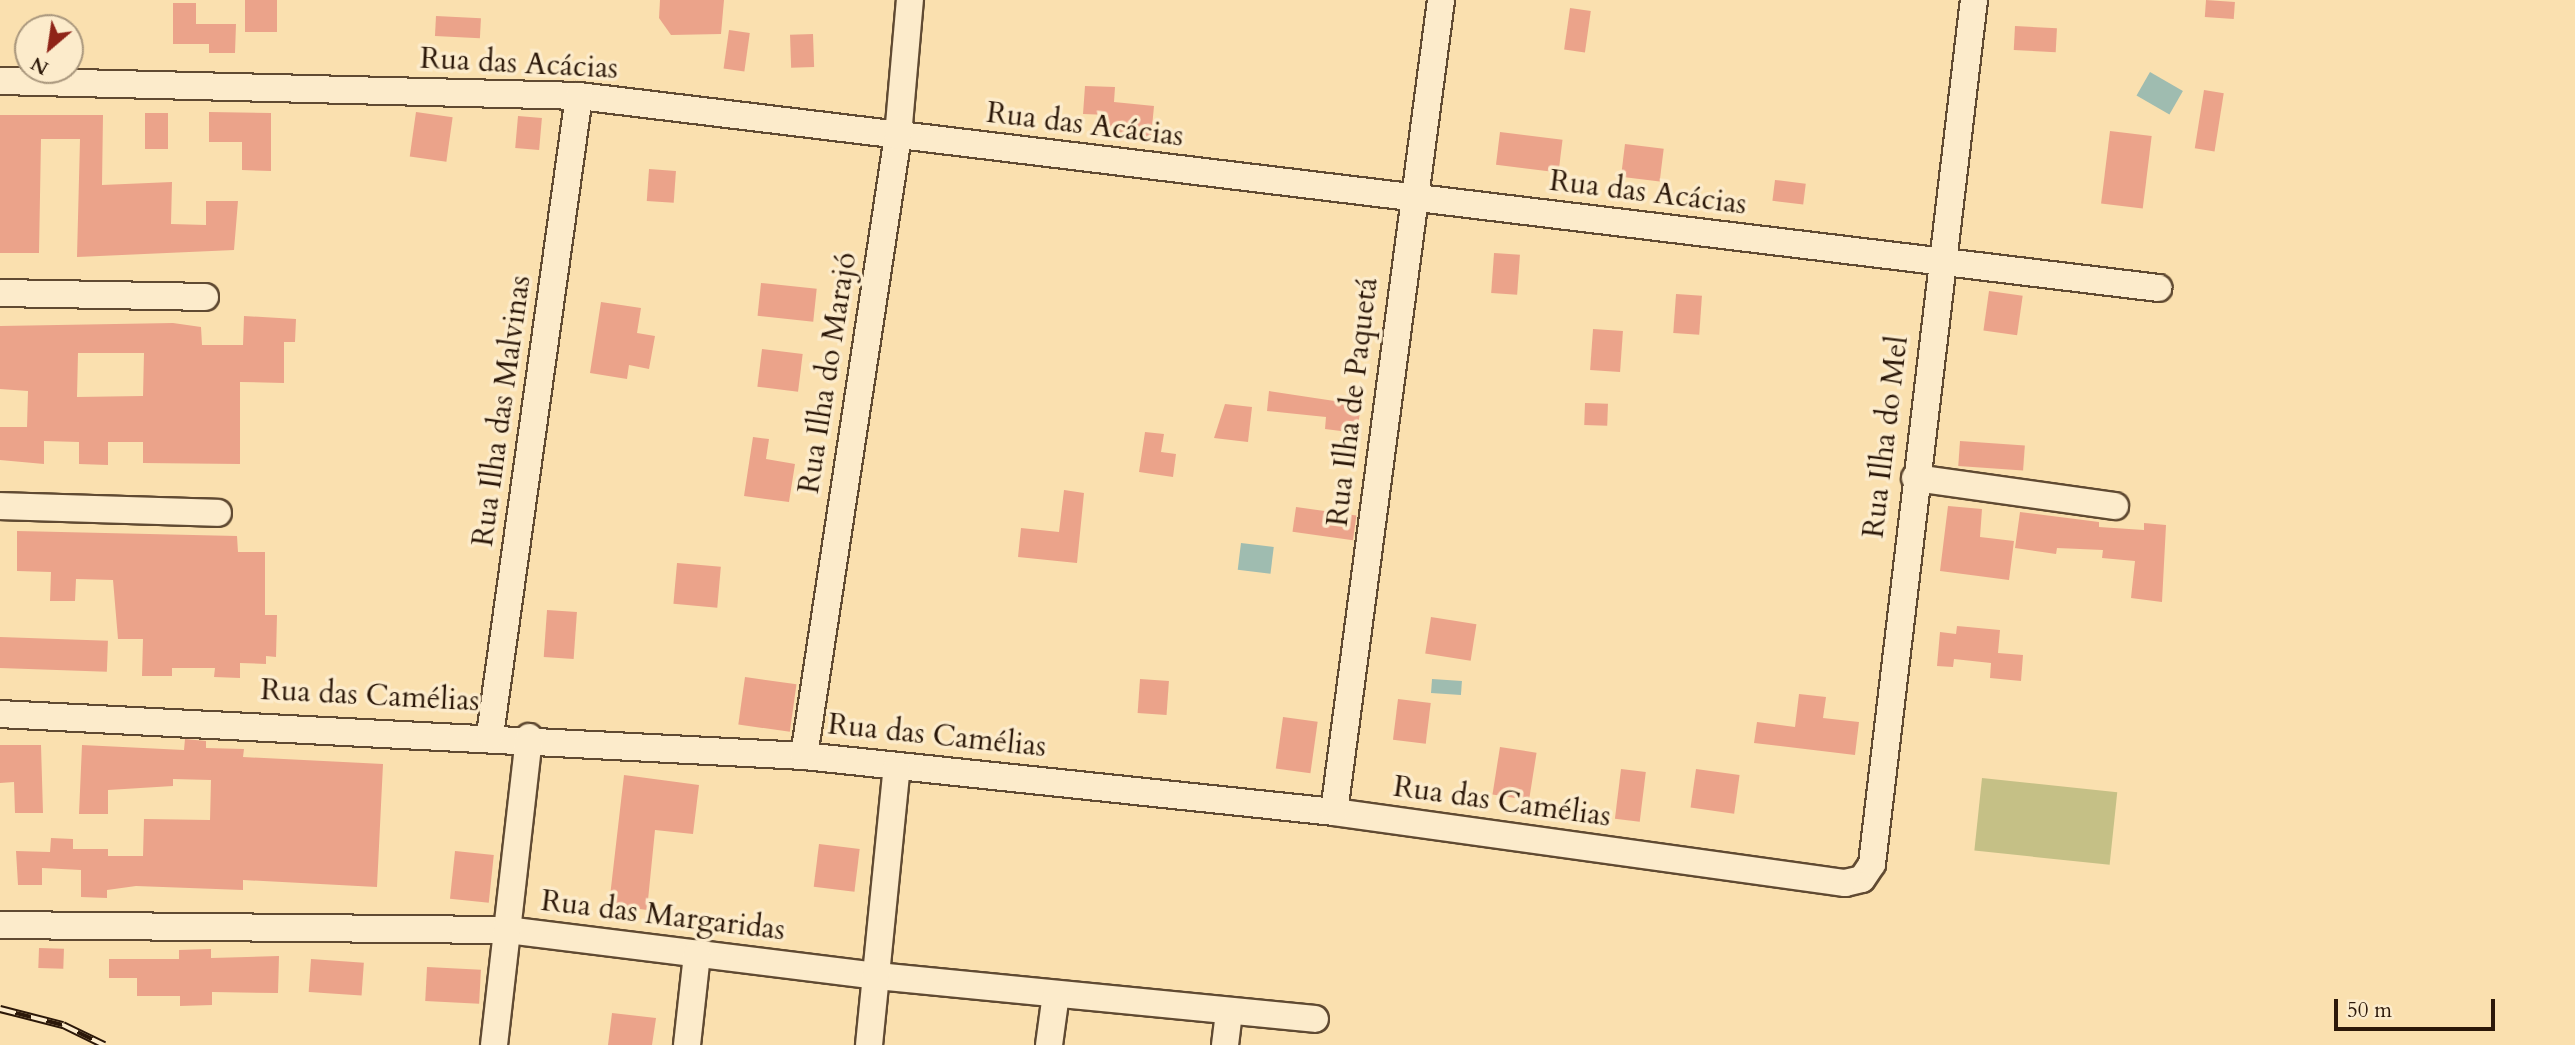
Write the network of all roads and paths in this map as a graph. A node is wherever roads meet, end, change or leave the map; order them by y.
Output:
1 (910, 0) edge
2 (1441, 0) edge
3 (1974, 0) edge
4 (0, 82) edge
5 (579, 96) junction
6 (898, 136) junction
7 (1413, 197) junction
8 (1940, 262) junction
9 (2158, 288) dead end
10 (0, 293) edge
11 (205, 297) dead end
12 (1915, 478) junction
13 (0, 506) edge
14 (2115, 506) dead end
15 (218, 513) dead end
16 (0, 714) edge
17 (490, 735) junction
18 (529, 737) junction
19 (804, 756) junction
20 (897, 766) junction
21 (1334, 812) junction
22 (1862, 878) joint
23 (0, 925) edge
24 (507, 930) junction
25 (697, 954) junction
26 (877, 976) junction
27 (1056, 994) junction
28 (1229, 1011) junction
29 (1315, 1019) dead end
30 (494, 1045) edge
31 (687, 1045) edge
32 (869, 1045) edge
33 (1049, 1045) edge
34 (1226, 1045) edge

1 - 6 street, Rua Ilha do Marajó
2 - 7 street, Rua Ilha de Paquetá
3 - 8 street, Rua Ilha do Mel
4 - 5 street, Rua das Acácias
5 - 6 street, Rua das Acácias
5 - 17 street, Rua Ilha das Malvinas
6 - 7 street, Rua das Acácias
6 - 19 street, Rua Ilha do Marajó
7 - 8 street, Rua das Acácias
7 - 21 street, Rua Ilha de Paquetá
8 - 9 street, Rua das Acácias
8 - 12 street, Rua Ilha do Mel
10 - 11 street
12 - 14 street
12 - 22 street, Rua Ilha do Mel
13 - 15 street
16 - 17 street, Rua das Camélias
17 - 18 street, Rua das Camélias
18 - 19 street, Rua das Camélias
18 - 24 street
19 - 20 street, Rua das Camélias
20 - 21 street, Rua das Camélias
20 - 26 street
21 - 22 street, Rua das Camélias
23 - 24 street, Rua das Margaridas
24 - 25 street, Rua das Margaridas
24 - 30 street
25 - 26 street, Rua das Margaridas
25 - 31 street
26 - 27 street, Rua das Margaridas
26 - 32 street
27 - 28 street, Rua das Margaridas
27 - 33 street
28 - 29 street, Rua das Margaridas
28 - 34 street

